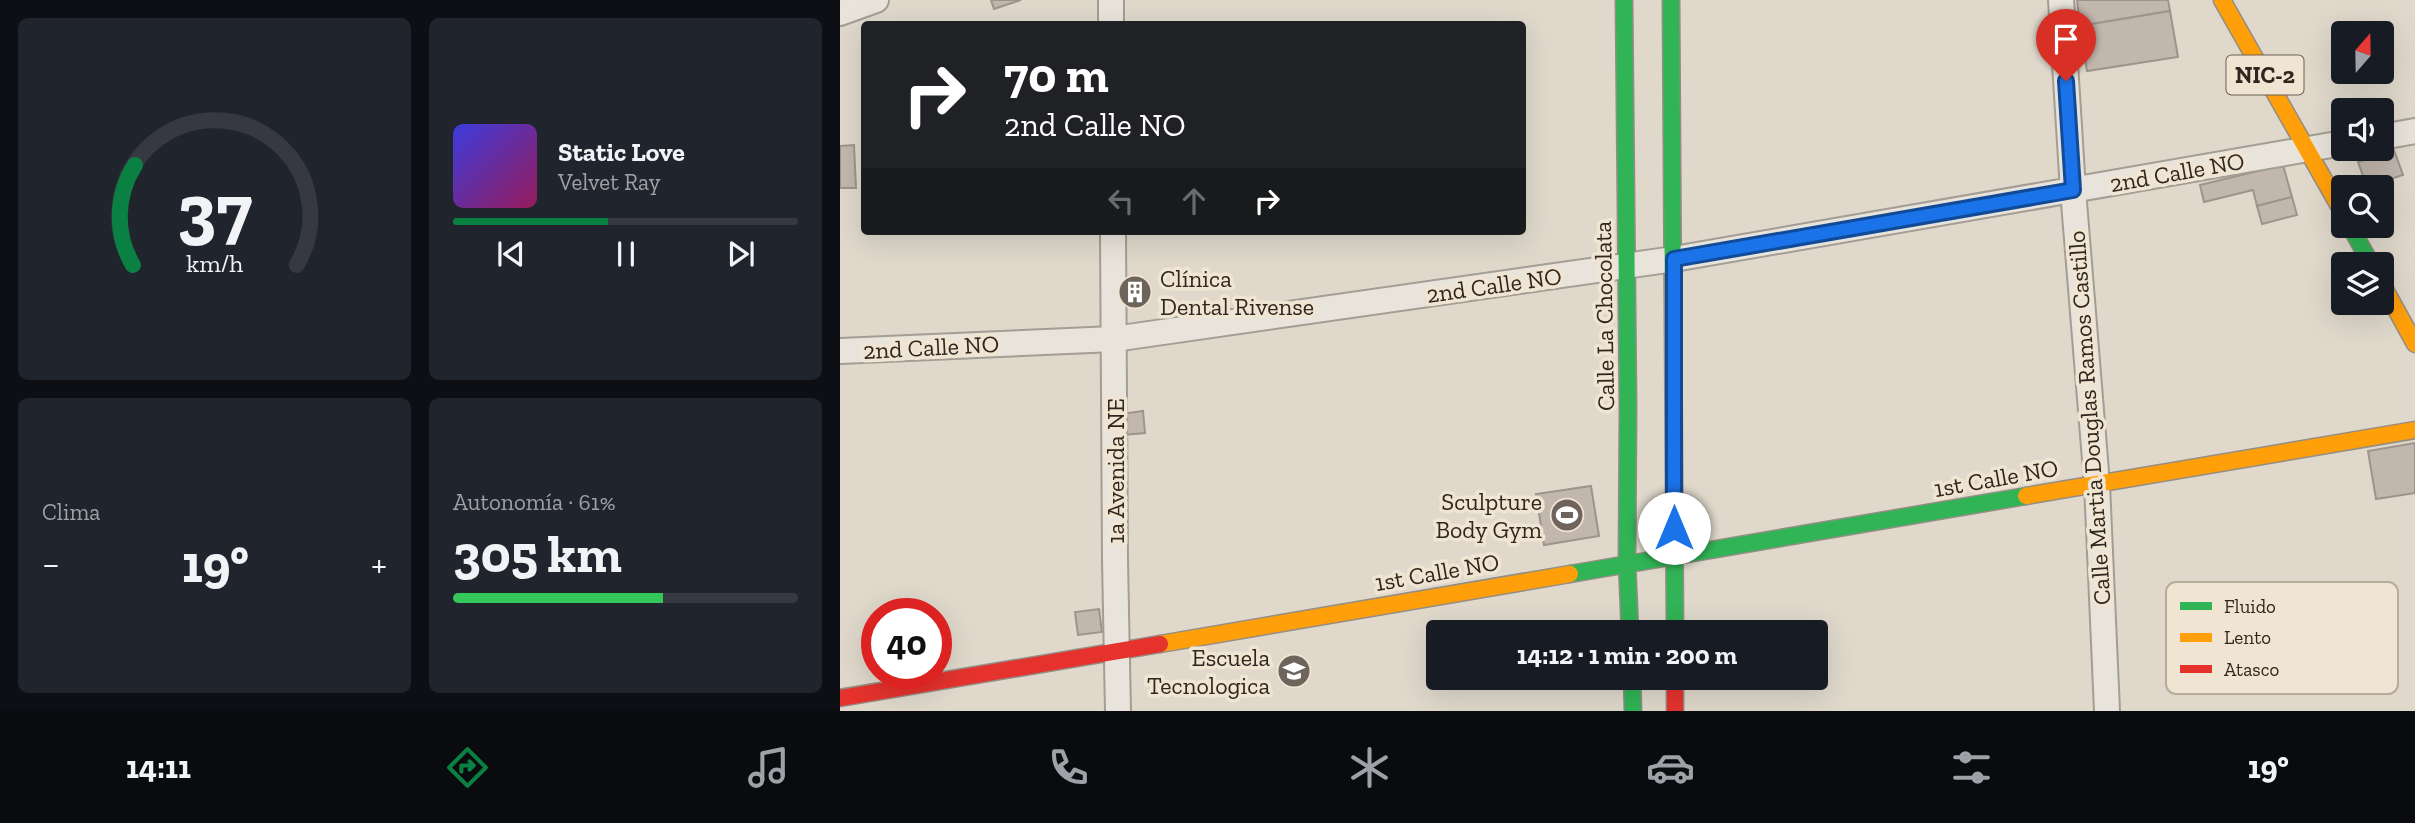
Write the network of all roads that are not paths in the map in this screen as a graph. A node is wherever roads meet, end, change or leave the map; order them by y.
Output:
1 (876, 0) edge
2 (1111, 0) edge
3 (1624, 0) edge
4 (1671, 0) edge
5 (2061, 0) edge
6 (2222, 0) edge
7 (840, 13) edge
8 (1111, 21) edge
9 (2415, 131) edge
10 (2394, 135) edge
11 (2331, 145) edge
12 (2308, 149) junction
13 (2073, 190) junction
14 (2331, 192) edge
15 (1113, 235) edge
16 (1674, 259) junction
17 (1626, 266) junction
18 (2394, 306) edge
19 (1114, 339) junction
20 (2415, 344) edge
21 (840, 351) edge
22 (2415, 430) edge
23 (2097, 484) junction
24 (1675, 555) junction
25 (1627, 563) junction
26 (1629, 620) edge
27 (1675, 620) edge
28 (1117, 649) junction
29 (1632, 690) edge
30 (1675, 690) edge
31 (840, 698) edge
32 (1118, 711) edge
33 (1633, 711) edge
34 (1675, 711) edge
35 (2107, 711) edge

1 - 7 street
2 - 8 street
3 - 17 main road, Calle La Chocolata
4 - 16 main road
5 - 13 street, Calle Martia Douglas Ramos Castillo
6 - 12 main road, NIC-2
9 - 10 street
11 - 12 street, 2nd Calle NO
12 - 13 street, 2nd Calle NO
12 - 14 main road, NIC-2
13 - 16 street, 2nd Calle NO
13 - 23 street, Calle Martia Douglas Ramos Castillo
15 - 19 street, 1a Avenida NE
16 - 17 street, 2nd Calle NO
16 - 24 main road
17 - 19 street, 2nd Calle NO
17 - 25 main road, Calle La Chocolata
18 - 20 main road
19 - 21 street, 2nd Calle NO
19 - 28 street, 1a Avenida NE
22 - 23 main road, 1st Calle NO
23 - 24 main road, 1st Calle NO
23 - 35 street, Calle Martia Douglas Ramos Castillo
24 - 25 main road, 1st Calle NO
24 - 27 main road
25 - 26 main road, Calle La Chocolata
25 - 28 main road, 1st Calle NO
28 - 31 main road, 1st Calle NO
28 - 32 street, 1a Avenida NE
29 - 33 main road
30 - 34 main road

